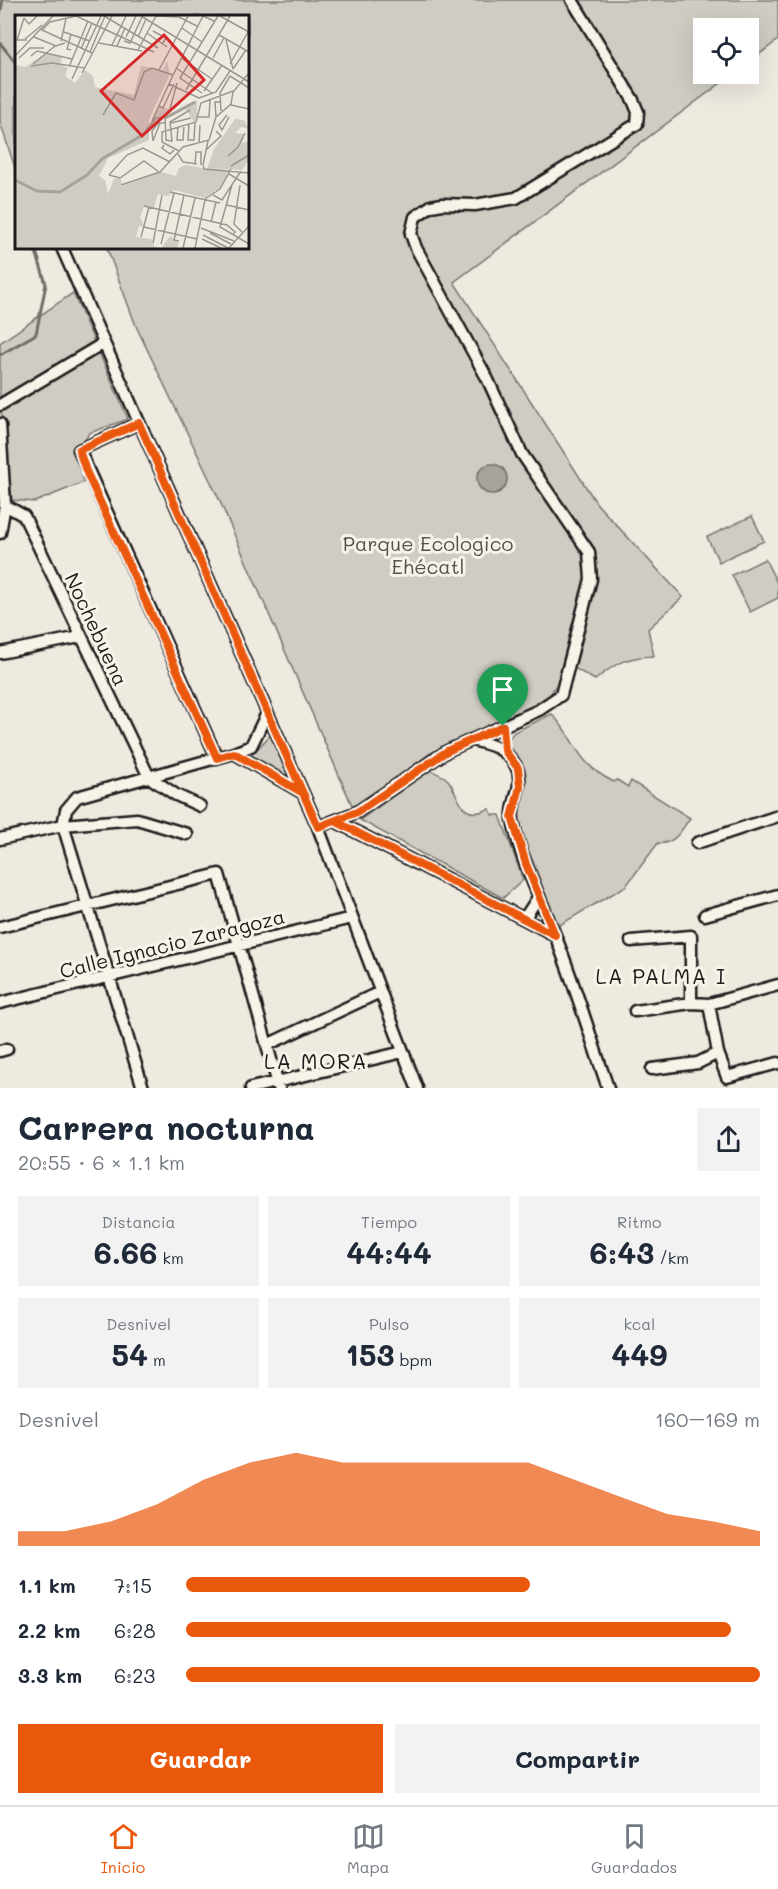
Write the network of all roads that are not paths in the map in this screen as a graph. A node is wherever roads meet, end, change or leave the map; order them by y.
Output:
1 (572, 0) edge
2 (62, 249) edge
3 (104, 343) junction
4 (0, 405) edge
5 (139, 423) junction
6 (0, 424) edge
7 (5, 505) junction
8 (0, 533) edge
9 (80, 638) junction
10 (0, 653) edge
11 (267, 713) junction
12 (503, 726) junction
13 (471, 741) junction
14 (505, 751) junction
15 (234, 753) junction
16 (217, 758) junction
17 (149, 777) junction
18 (303, 793) junction
19 (200, 806) dead end
20 (778, 816) edge
21 (335, 821) junction
22 (63, 825) junction
23 (318, 827) junction
24 (187, 834) dead end
25 (0, 839) edge
26 (697, 843) dead end
27 (778, 895) edge
28 (539, 896) junction
29 (87, 906) junction
30 (705, 915) dead end
31 (352, 918) junction
32 (524, 919) junction
33 (0, 927) edge
34 (555, 935) junction
35 (631, 941) dead end
36 (238, 945) junction
37 (109, 976) junction
38 (778, 985) edge
39 (380, 993) junction
40 (0, 1002) edge
41 (691, 1003) junction
42 (709, 1004) junction
43 (635, 1011) dead end
44 (267, 1045) junction
45 (403, 1052) junction
46 (718, 1053) junction
47 (778, 1063) edge
48 (652, 1069) dead end
49 (278, 1085) edge
50 (143, 1088) edge
51 (251, 1088) edge
52 (417, 1088) edge
53 (608, 1088) edge

1 - 12 street
2 - 3 street
3 - 4 street
3 - 5 street
5 - 11 street
5 - 16 street
6 - 7 street
7 - 8 street
7 - 9 street, Nochebuena
9 - 10 street
9 - 17 street, Nochebuena
11 - 15 street
11 - 18 street
12 - 13 street
12 - 14 street
13 - 14 street
13 - 21 street
14 - 28 street
15 - 16 street
15 - 18 street
16 - 17 street
17 - 19 street
17 - 22 street
18 - 23 street
20 - 26 street
21 - 23 street
21 - 32 street
22 - 24 street
22 - 25 street
22 - 29 street
23 - 31 street
27 - 30 street
28 - 32 street
28 - 34 street
29 - 33 street
29 - 36 street
29 - 37 street
31 - 36 street, Calle Ignacio Zaragoza
31 - 39 street
32 - 34 street
34 - 53 street
35 - 41 street
36 - 37 street, Calle Ignacio Zaragoza
36 - 44 street
37 - 40 street, Calle Ignacio Zaragoza
37 - 50 street
38 - 42 street
39 - 44 street
39 - 45 street
41 - 42 street
41 - 43 street
42 - 46 street
44 - 49 street
45 - 49 street
45 - 52 street
46 - 47 street
46 - 48 street
49 - 51 street

